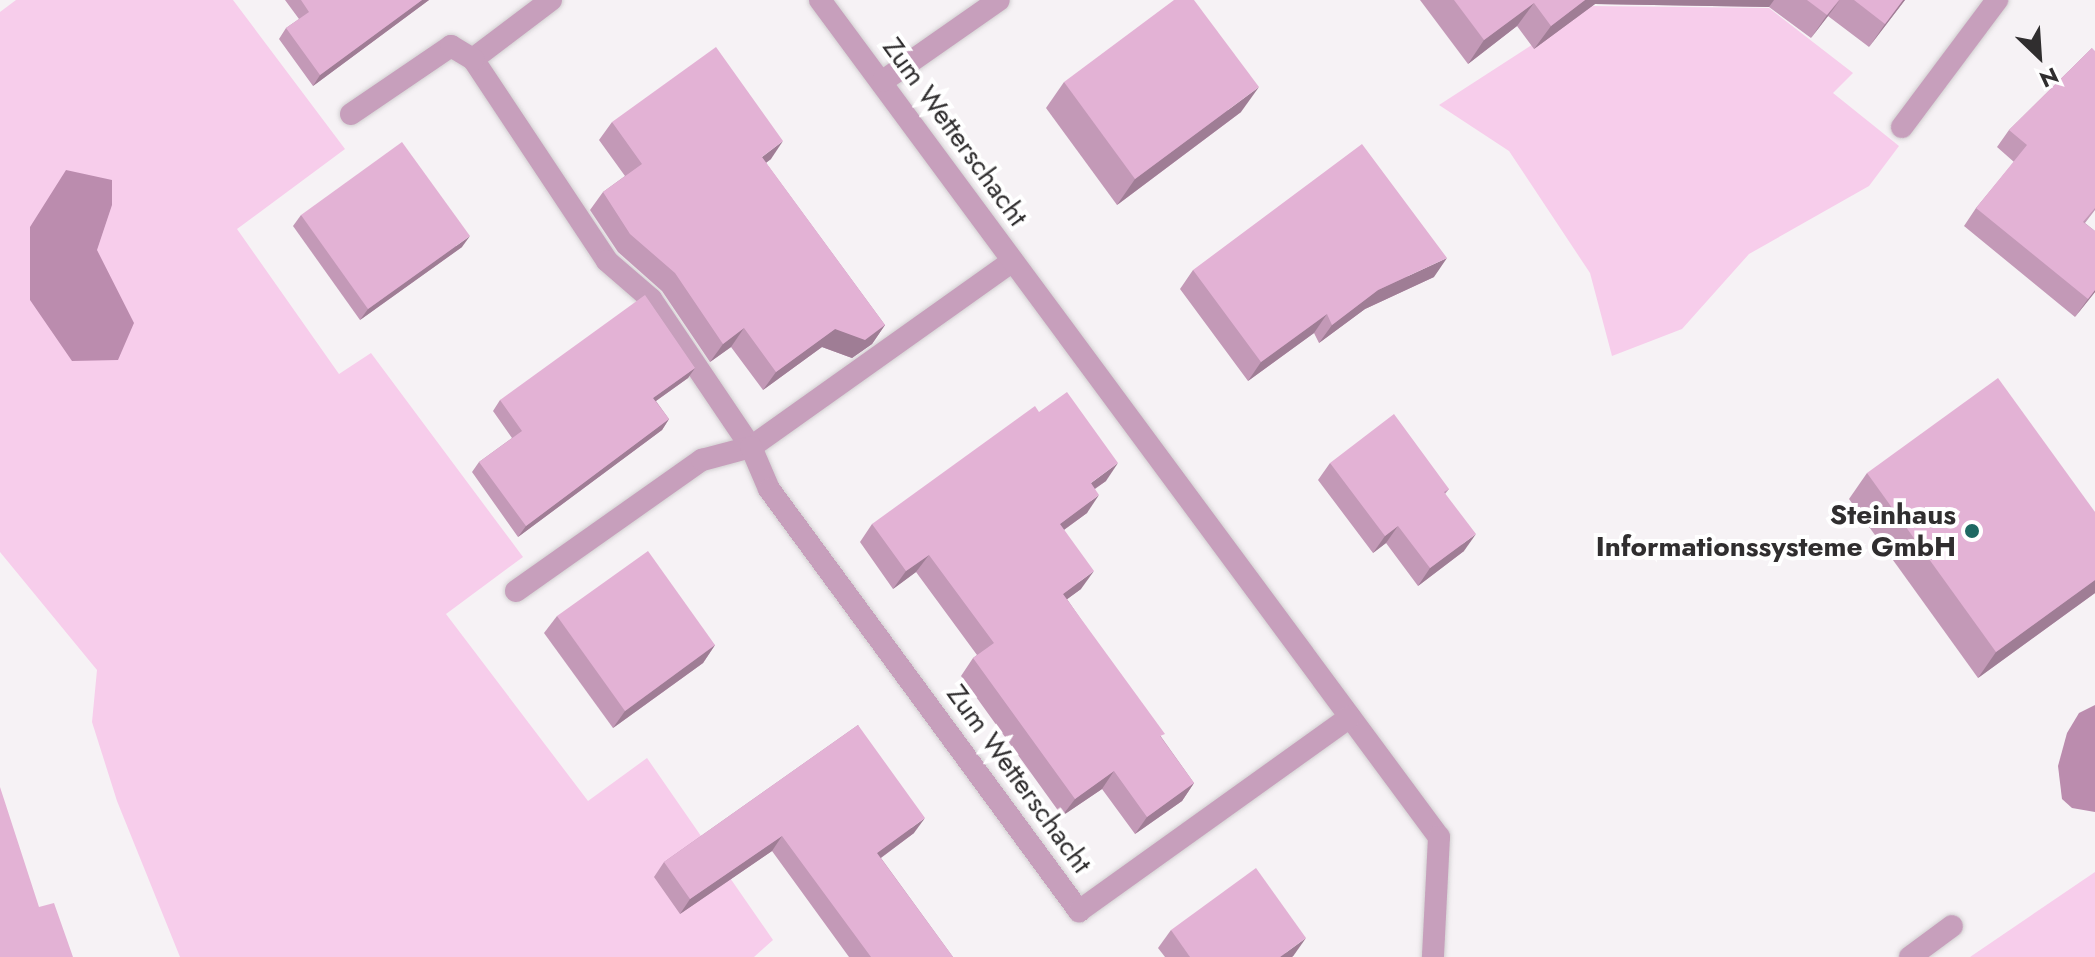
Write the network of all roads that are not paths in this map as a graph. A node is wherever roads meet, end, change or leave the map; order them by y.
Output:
1 (551, 0) edge
2 (820, 0) edge
3 (999, 0) edge
4 (1997, 0) edge
5 (473, 59) junction
6 (883, 81) junction
7 (351, 114) dead end
8 (1902, 127) dead end
9 (1013, 261) junction
10 (751, 447) junction
11 (516, 591) dead end
12 (1350, 717) junction
13 (1952, 926) dead end
14 (1433, 957) edge
15 (1910, 957) edge

1 - 5 street
2 - 6 street, Zum Wetterschacht
3 - 6 street
4 - 8 street
5 - 7 street
5 - 10 street, Zum Wetterschacht
6 - 9 street, Zum Wetterschacht
9 - 10 street, Zum Wetterschacht
9 - 12 street, Zum Wetterschacht
10 - 11 street, Zum Wetterschacht
10 - 12 street, Zum Wetterschacht
12 - 14 street, Zum Wetterschacht
13 - 15 street

